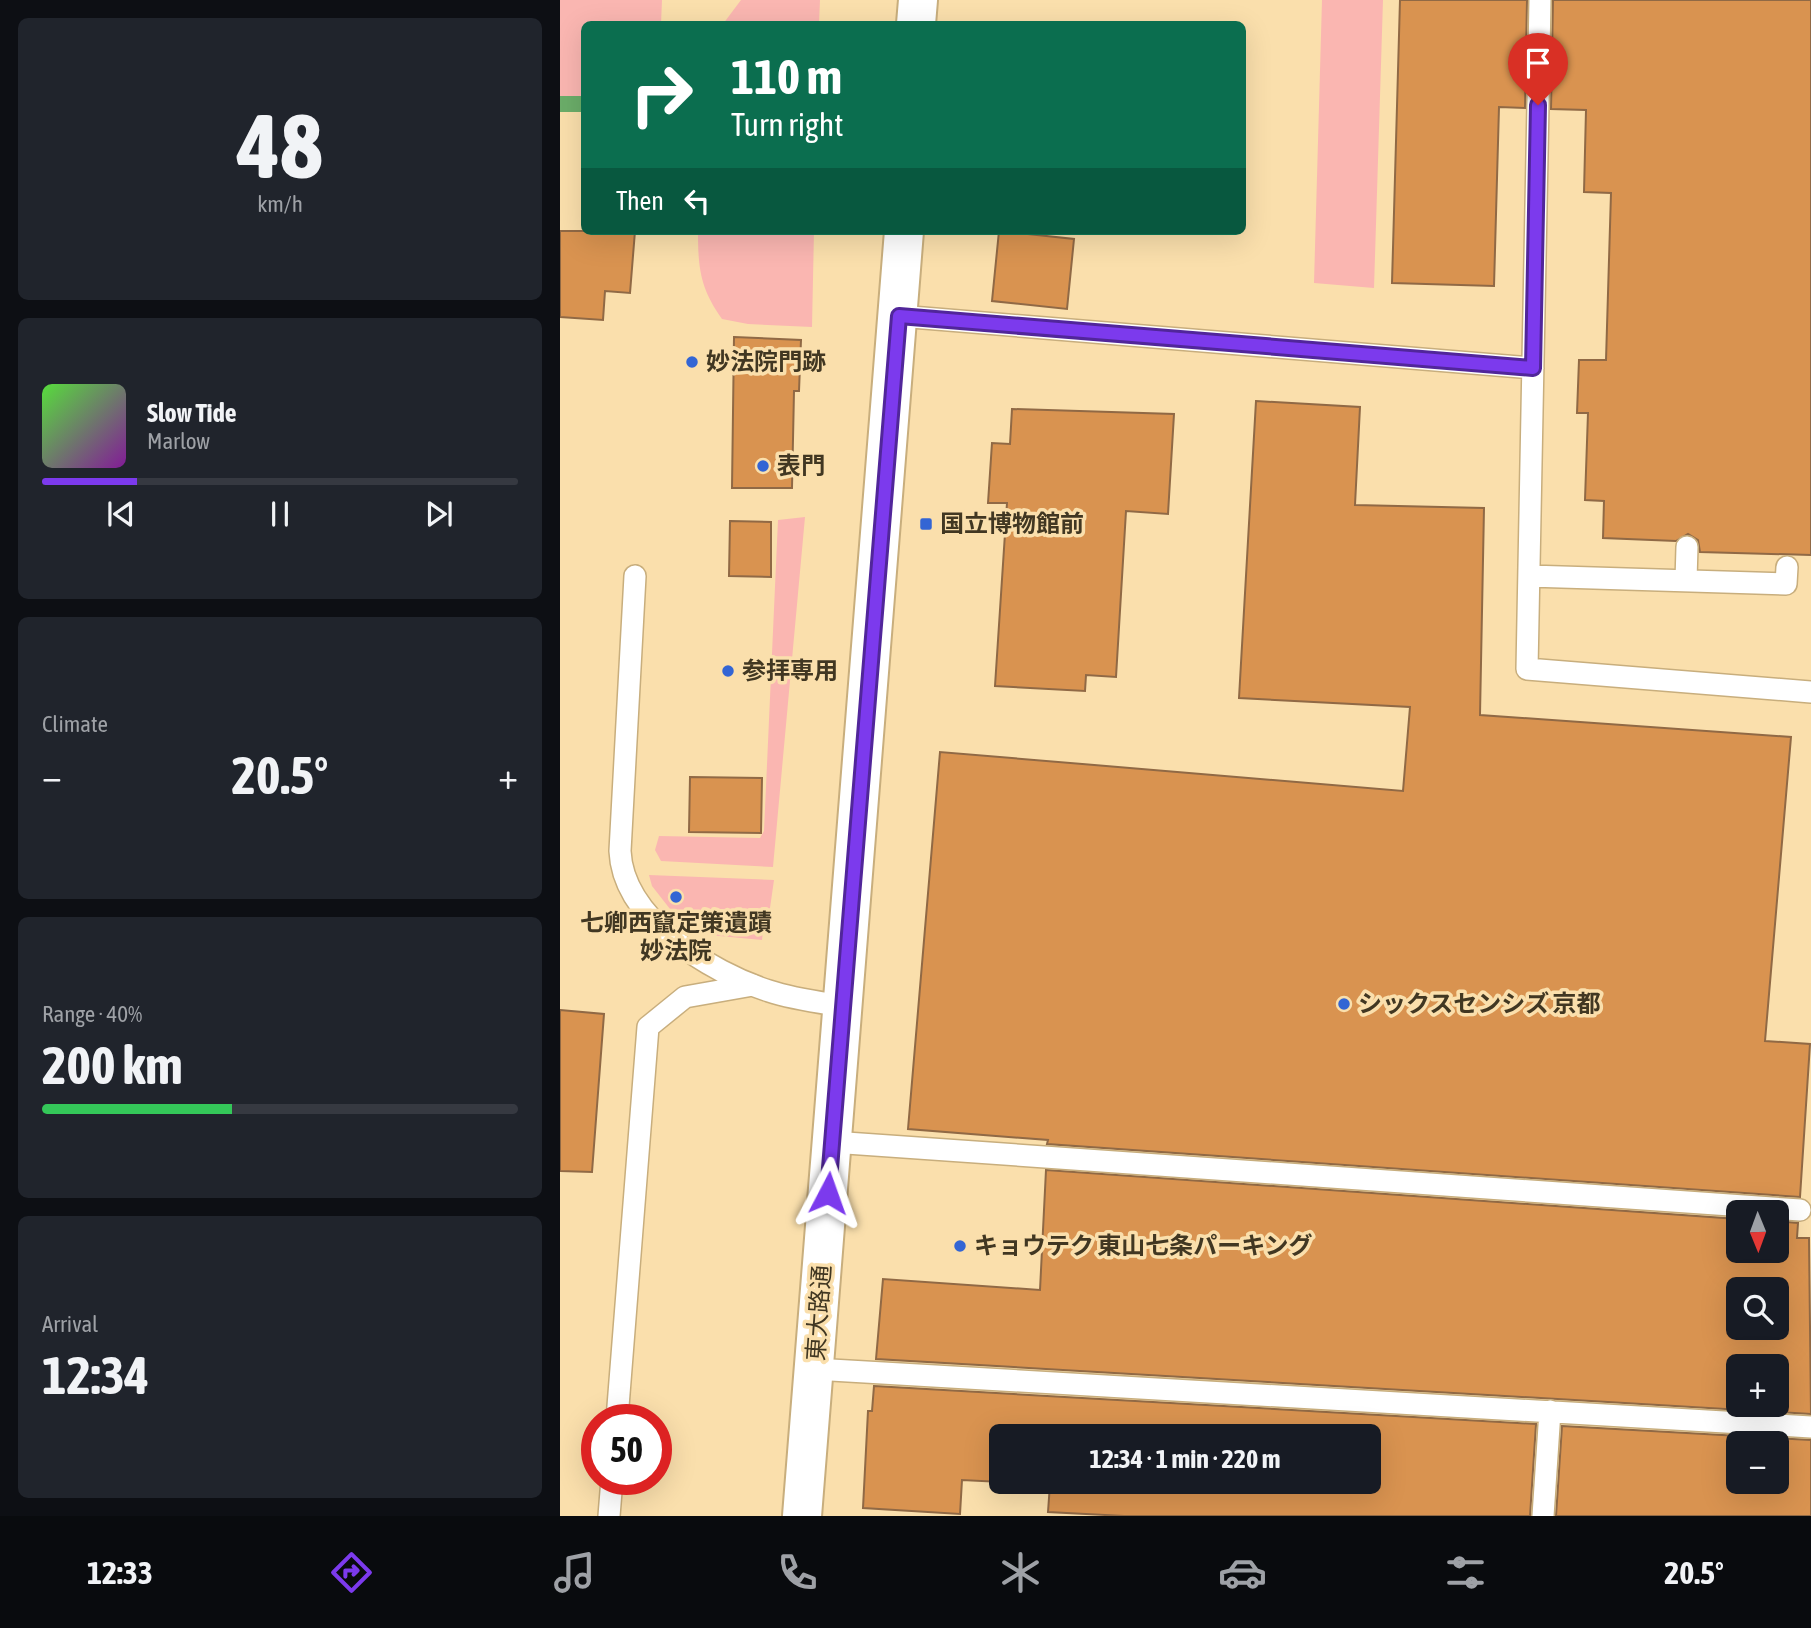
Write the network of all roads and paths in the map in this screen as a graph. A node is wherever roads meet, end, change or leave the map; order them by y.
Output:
1 (918, 0) edge
2 (1539, 0) edge
3 (916, 21) edge
4 (904, 235) edge
5 (899, 316) junction
6 (1533, 368) junction
7 (1687, 547) dead end
8 (1787, 567) dead end
9 (635, 576) dead end
10 (1529, 576) junction
11 (1686, 580) junction
12 (1811, 692) edge
13 (753, 985) junction
14 (843, 1006) junction
15 (832, 1142) junction
16 (1800, 1210) dead end
17 (814, 1369) junction
18 (618, 1404) edge
19 (1550, 1411) junction
20 (1811, 1427) edge
21 (611, 1495) edge
22 (609, 1516) edge
23 (802, 1516) edge
24 (1544, 1516) edge

1 - 3 main road
2 - 6 lane
4 - 5 main road, 東大路通
5 - 6 lane
5 - 14 main road, 東大路通
6 - 10 lane
7 - 11 lane
8 - 11 lane
9 - 13 lane
10 - 11 lane
10 - 12 lane
13 - 14 lane
13 - 18 lane
14 - 15 main road, 東大路通
15 - 16 lane
15 - 17 main road, 東大路通
17 - 19 lane
17 - 23 main road, 東大路通
19 - 20 lane
19 - 24 lane
21 - 22 lane

